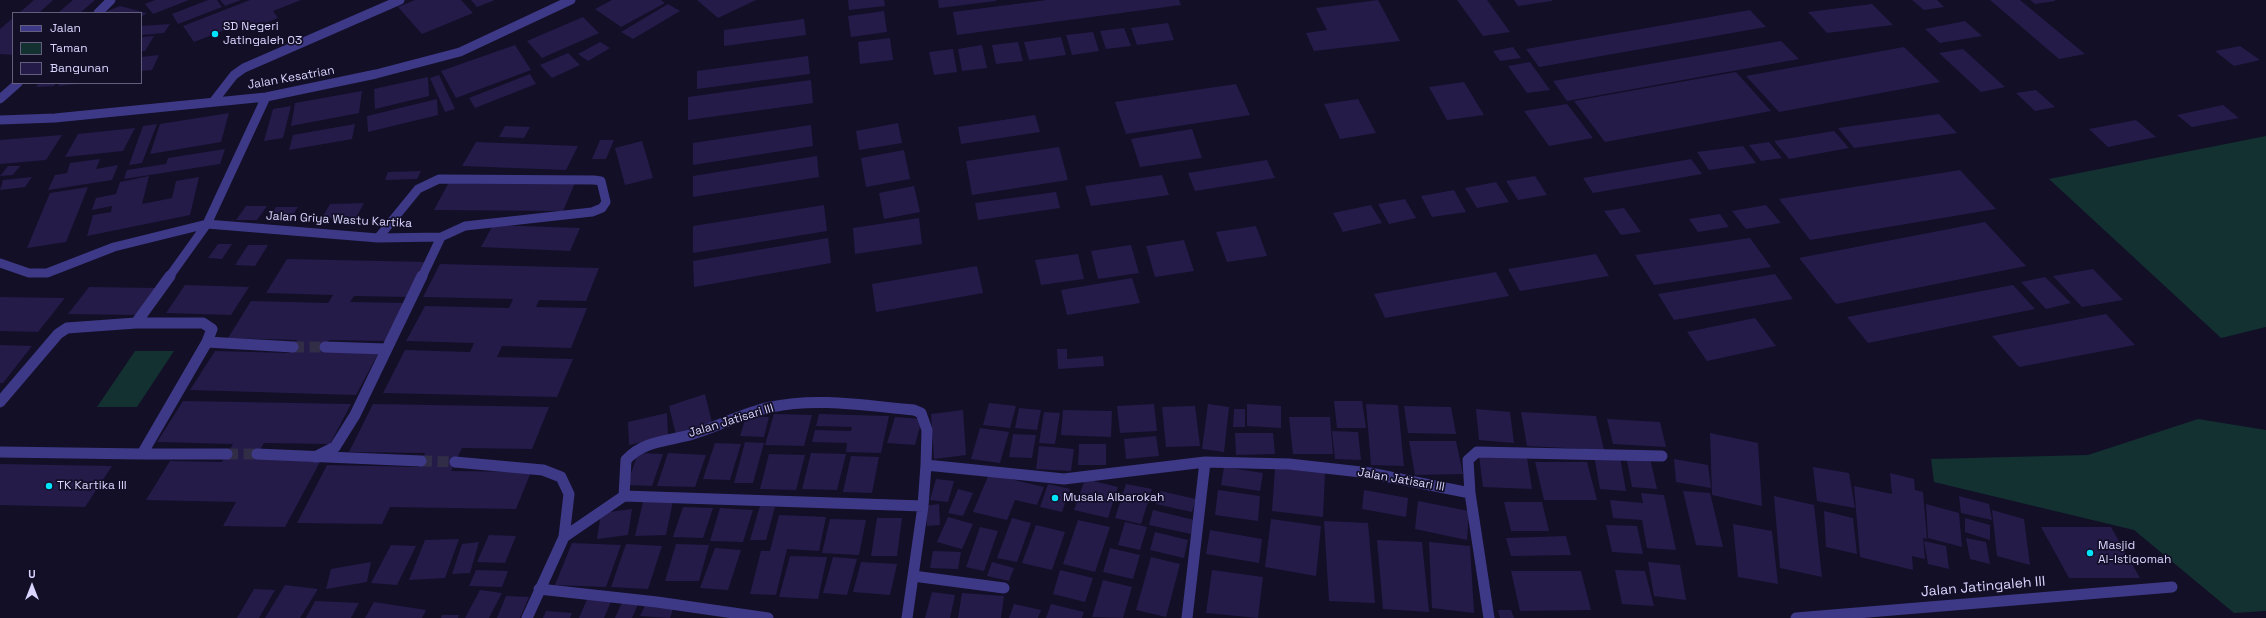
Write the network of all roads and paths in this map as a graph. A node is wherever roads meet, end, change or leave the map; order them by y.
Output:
1 (111, 0) edge
2 (400, 0) edge
3 (571, 0) edge
4 (99, 12) edge
5 (17, 84) edge
6 (266, 97) junction
7 (0, 99) edge
8 (213, 102) junction
9 (0, 120) edge
10 (206, 224) junction
11 (441, 237) junction
12 (378, 238) junction
13 (0, 264) edge
14 (136, 323) junction
15 (207, 342) junction
16 (292, 347) tunnel mouth
17 (325, 347) tunnel mouth
18 (386, 349) junction
19 (1, 400) edge
20 (0, 452) edge
21 (142, 454) junction
22 (227, 454) tunnel mouth
23 (257, 454) tunnel mouth
24 (1662, 456) dead end
25 (315, 457) junction
26 (421, 461) tunnel mouth
27 (455, 462) tunnel mouth
28 (1205, 462) junction
29 (926, 465) junction
30 (1470, 493) junction
31 (624, 496) junction
32 (923, 506) junction
33 (564, 537) junction
34 (913, 576) junction
35 (2172, 587) dead end
36 (1004, 588) dead end
37 (539, 589) junction
38 (527, 618) edge
39 (768, 618) edge
40 (907, 618) edge
41 (1187, 618) edge
42 (1489, 618) edge
43 (1796, 618) edge

1 - 4 street
2 - 8 street
3 - 6 street, Jalan Kesatrian
5 - 7 street
6 - 8 street, Jalan Kesatrian
6 - 10 street
8 - 9 street, Jalan Kesatrian
10 - 12 street, Jalan Griya Wastu Kartika
10 - 13 street, Jalan Griya Wastu Kartika
10 - 14 street
11 - 12 street, Jalan Griya Wastu Kartika
11 - 12 street
11 - 18 street
14 - 15 street
14 - 19 street
15 - 16 street
15 - 21 street
17 - 18 street
18 - 25 street
20 - 21 street
21 - 22 street
23 - 25 street
24 - 30 street
25 - 26 street
27 - 33 street
28 - 29 street, Jalan Jatisari III
28 - 30 street, Jalan Jatisari III
28 - 41 street
29 - 31 street, Jalan Jatisari III
29 - 32 street, Jalan Jatisari III
30 - 42 street
31 - 32 street
31 - 33 street
32 - 34 street, Jalan Jatisari III
33 - 37 street
34 - 36 street
34 - 40 street, Jalan Jatisari III
35 - 43 street, Jalan Jatingaleh III
37 - 38 street
37 - 39 street

